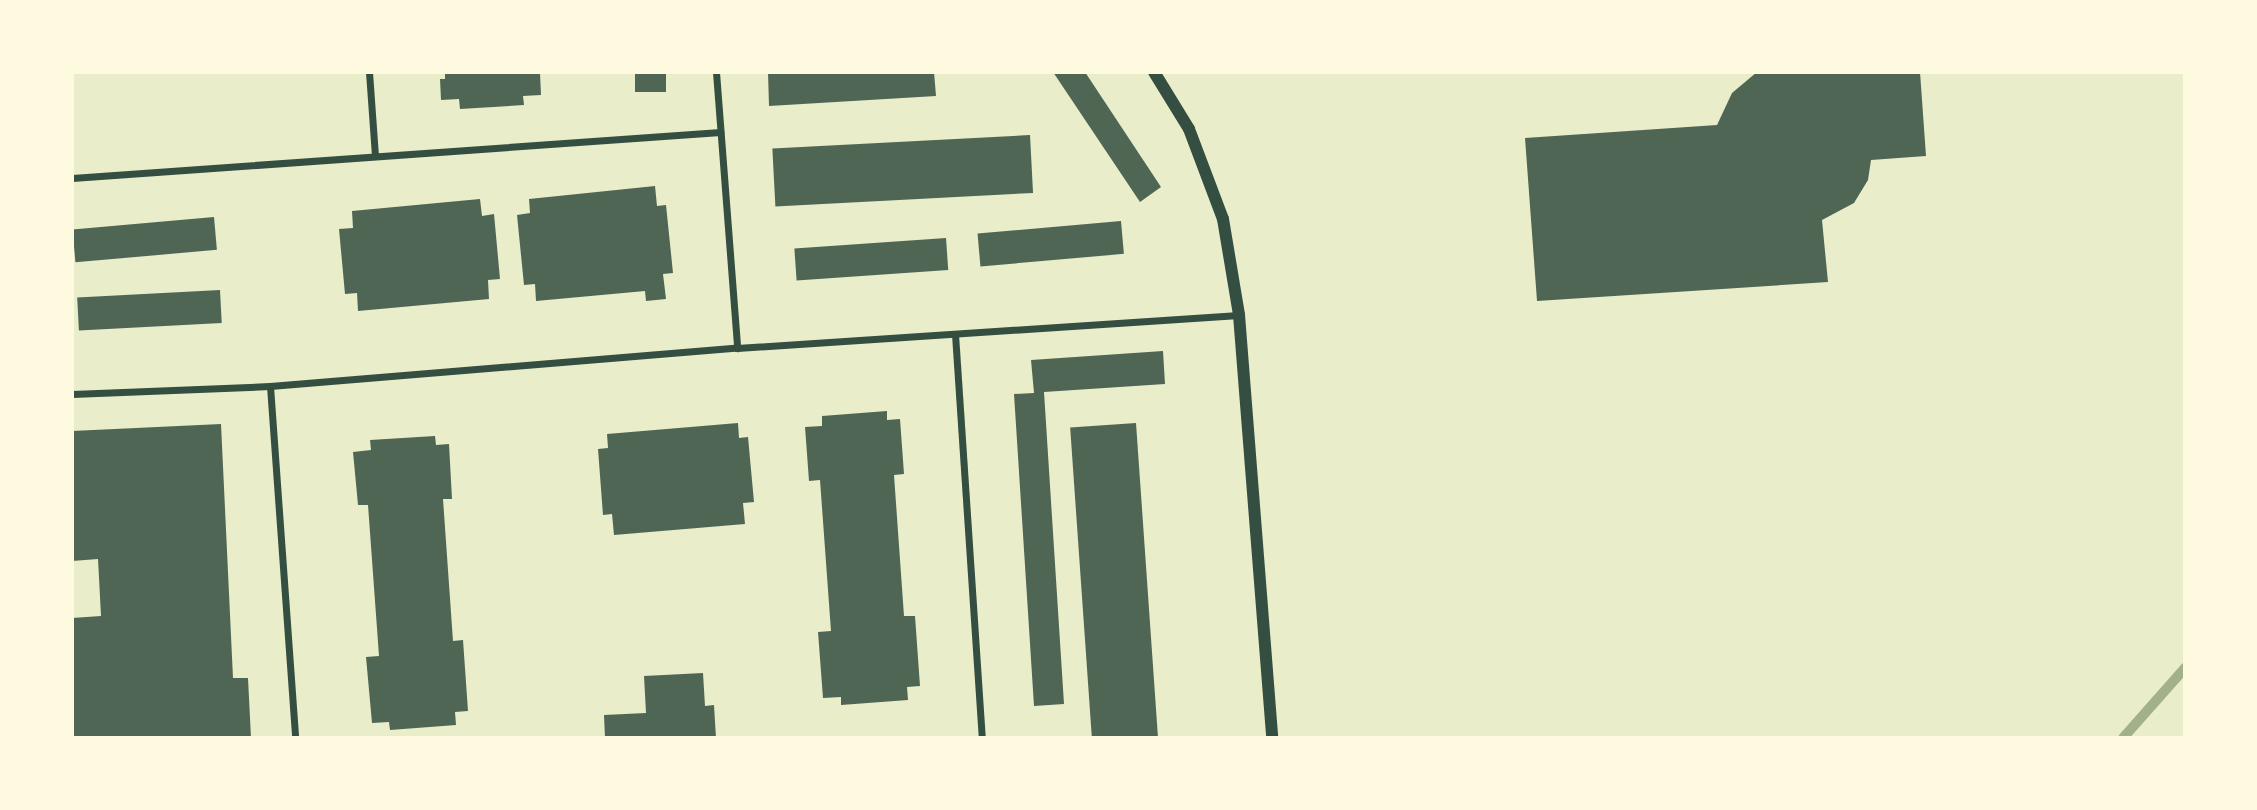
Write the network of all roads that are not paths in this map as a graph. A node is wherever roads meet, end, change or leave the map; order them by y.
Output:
1 (369, 72) edge
2 (716, 72) edge
3 (1154, 72) edge
4 (720, 132) junction
5 (374, 155) junction
6 (72, 178) edge
7 (1239, 315) junction
8 (955, 334) junction
9 (737, 348) junction
10 (270, 386) junction
11 (72, 394) edge
12 (295, 738) edge
13 (982, 738) edge
14 (1272, 738) edge

1 - 5 street
2 - 4 street
3 - 7 street
4 - 5 street
4 - 9 street
5 - 6 street
7 - 8 street
7 - 14 street
8 - 9 street
8 - 13 street
9 - 10 street
10 - 11 street
10 - 12 street

